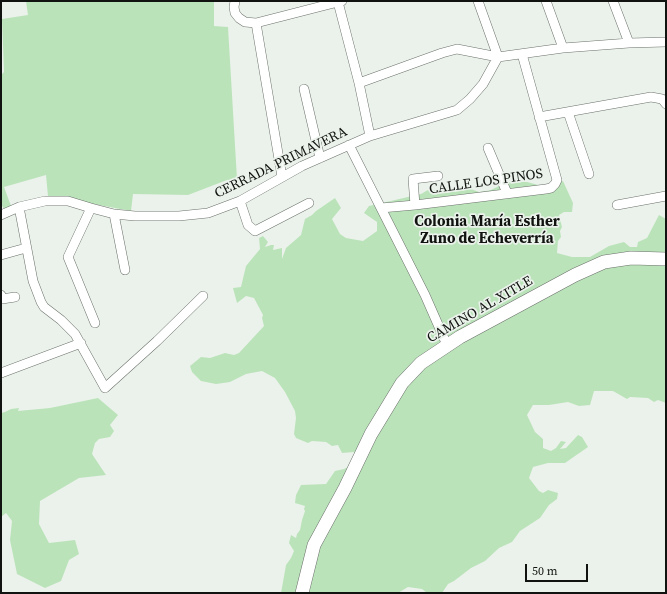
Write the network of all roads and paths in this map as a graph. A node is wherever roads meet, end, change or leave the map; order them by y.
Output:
1 (235, 1) edge
2 (478, 1) edge
3 (546, 1) edge
4 (613, 1) edge
5 (340, 2) edge
6 (256, 23) junction
7 (666, 42) edge
8 (630, 43) junction
9 (564, 48) junction
10 (522, 54) junction
11 (498, 57) junction
12 (359, 83) junction
13 (304, 89) dead end
14 (666, 104) edge
15 (568, 112) junction
16 (539, 117) junction
17 (370, 136) junction
18 (350, 145) junction
19 (488, 148) dead end
20 (320, 158) junction
21 (589, 174) dead end
22 (438, 176) dead end
23 (282, 177) junction
24 (507, 193) junction
25 (666, 196) edge
26 (240, 201) junction
27 (309, 203) dead end
28 (415, 205) junction
29 (617, 205) dead end
30 (19, 207) junction
31 (91, 208) junction
32 (381, 208) junction
33 (114, 214) junction
34 (1, 215) edge
35 (26, 248) junction
36 (1, 255) edge
37 (666, 258) edge
38 (125, 270) dead end
39 (203, 296) dead end
40 (2, 297) edge
41 (15, 297) dead end
42 (96, 322) dead end
43 (81, 343) junction
44 (447, 345) junction
45 (1, 373) edge
46 (302, 593) edge

1 - 6 street
2 - 11 street
3 - 9 street
4 - 8 street
5 - 6 street
5 - 12 street
6 - 23 street
7 - 8 street
8 - 9 street
9 - 10 street
10 - 11 street
10 - 16 street, CALLE LOS PINOS
11 - 12 street
11 - 17 street, CERRADA PRIMAVERA
12 - 17 street
13 - 20 street
14 - 15 street
15 - 16 street
15 - 21 street
16 - 24 street, CALLE LOS PINOS
17 - 18 street, CERRADA PRIMAVERA
18 - 20 street, CERRADA PRIMAVERA
18 - 32 street
19 - 24 street
20 - 23 street, CERRADA PRIMAVERA
22 - 28 street
23 - 26 street, CERRADA PRIMAVERA
24 - 28 street, CALLE LOS PINOS
25 - 29 street
26 - 27 street
26 - 33 street, CERRADA PRIMAVERA
28 - 32 street, CALLE LOS PINOS
30 - 31 street, CERRADA PRIMAVERA
30 - 34 street, CERRADA PRIMAVERA
30 - 35 street
31 - 33 street, CERRADA PRIMAVERA
31 - 42 street
32 - 44 street
33 - 38 street
35 - 36 street
35 - 43 street
37 - 44 street, CAMINO AL XITLE
39 - 43 street
40 - 41 street
43 - 45 street
44 - 46 street, CAMINO AL XITLE

